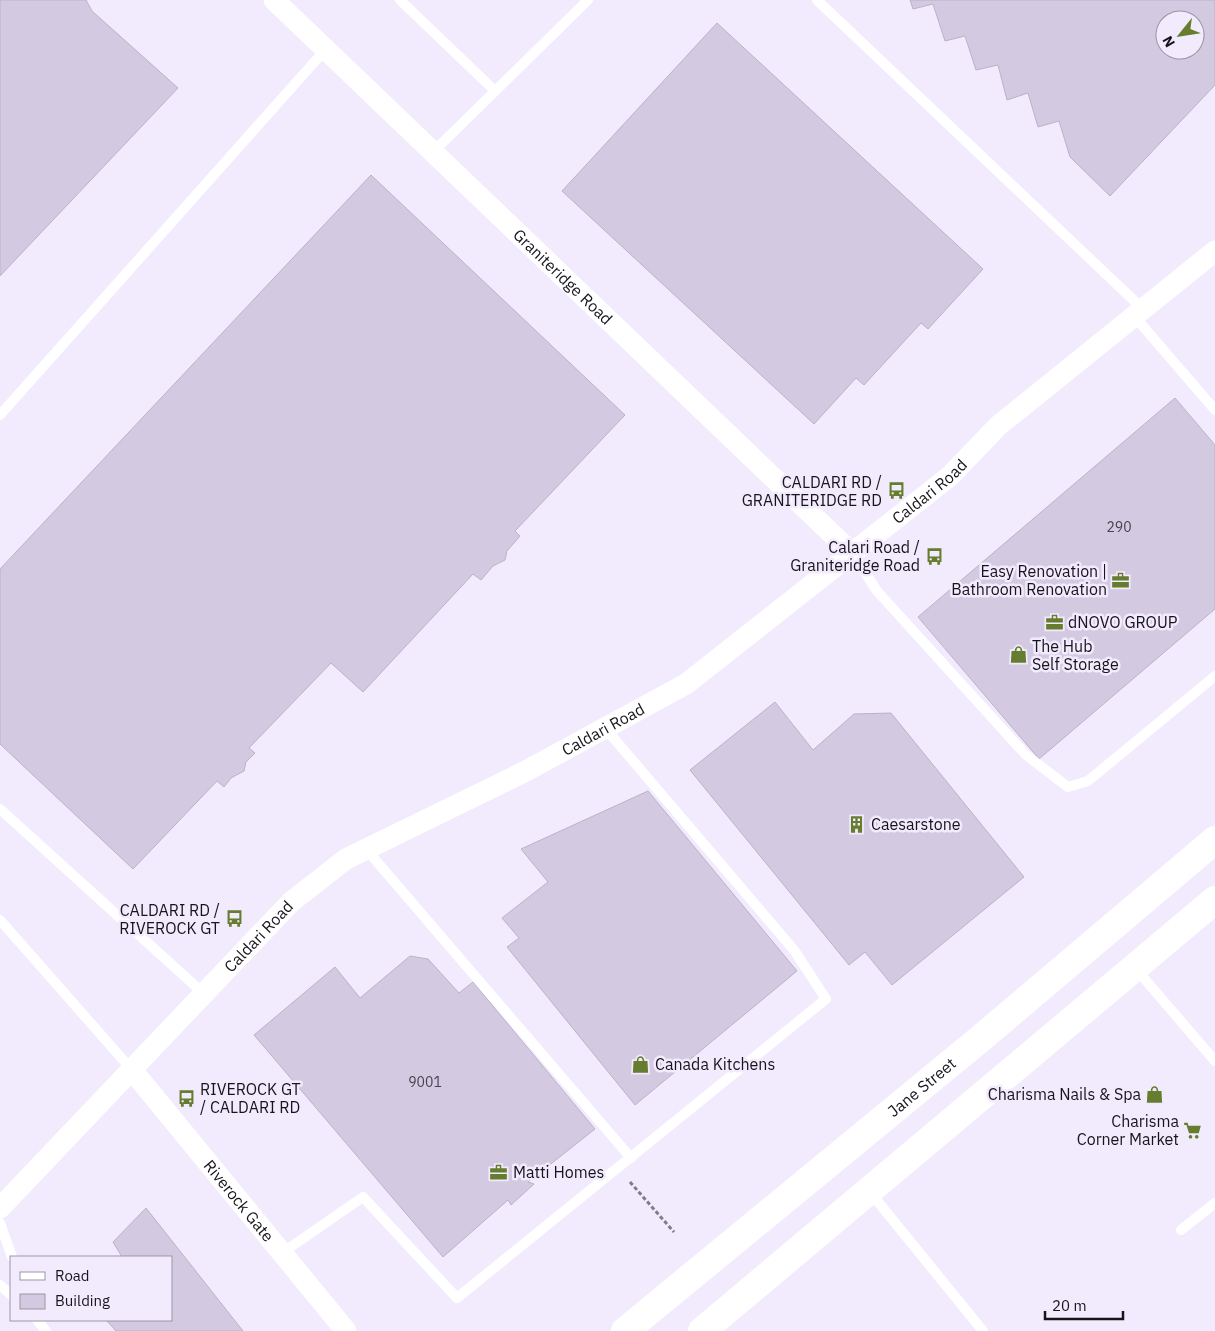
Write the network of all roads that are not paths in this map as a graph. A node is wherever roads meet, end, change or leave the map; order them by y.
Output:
1 (274, 0) edge
2 (400, 0) edge
3 (588, 0) edge
4 (817, 0) edge
5 (326, 50) junction
6 (496, 91) junction
7 (434, 151) junction
8 (1215, 251) edge
9 (1139, 314) junction
10 (1215, 410) edge
11 (0, 416) edge
12 (853, 554) junction
13 (1215, 676) edge
14 (605, 728) junction
15 (0, 809) edge
16 (1215, 840) edge
17 (366, 850) junction
18 (1215, 900) edge
19 (0, 920) edge
20 (1136, 968) junction
21 (203, 993) junction
22 (1215, 1061) edge
23 (132, 1070) junction
24 (631, 1158) junction
25 (870, 1191) junction
26 (1215, 1203) edge
27 (0, 1208) edge
28 (0, 1224) edge
29 (1181, 1230) dead end
30 (282, 1253) junction
31 (12, 1256) edge
32 (0, 1286) edge
33 (10, 1294) edge
34 (346, 1331) edge
35 (624, 1331) edge
36 (702, 1331) edge
37 (984, 1331) edge

1 - 5 street, Graniteridge Road
2 - 6 lane
3 - 6 lane
4 - 9 lane
5 - 7 street, Graniteridge Road
5 - 11 lane
6 - 7 lane
7 - 12 street, Graniteridge Road
8 - 9 street, Caldari Road
9 - 10 lane
9 - 12 street, Caldari Road
12 - 13 lane
12 - 14 street, Caldari Road
14 - 17 street, Caldari Road
14 - 24 lane
15 - 21 lane
16 - 35 main road, Jane Street
17 - 21 street, Caldari Road
17 - 24 lane
18 - 20 main road
19 - 23 lane
20 - 22 lane
20 - 25 main road
21 - 23 street, Caldari Road
23 - 27 street, Caldari Road
23 - 30 street, Riverock Gate
24 - 30 lane
25 - 36 main road
25 - 37 lane
26 - 29 lane
28 - 31 lane
30 - 34 street, Riverock Gate
32 - 33 lane

